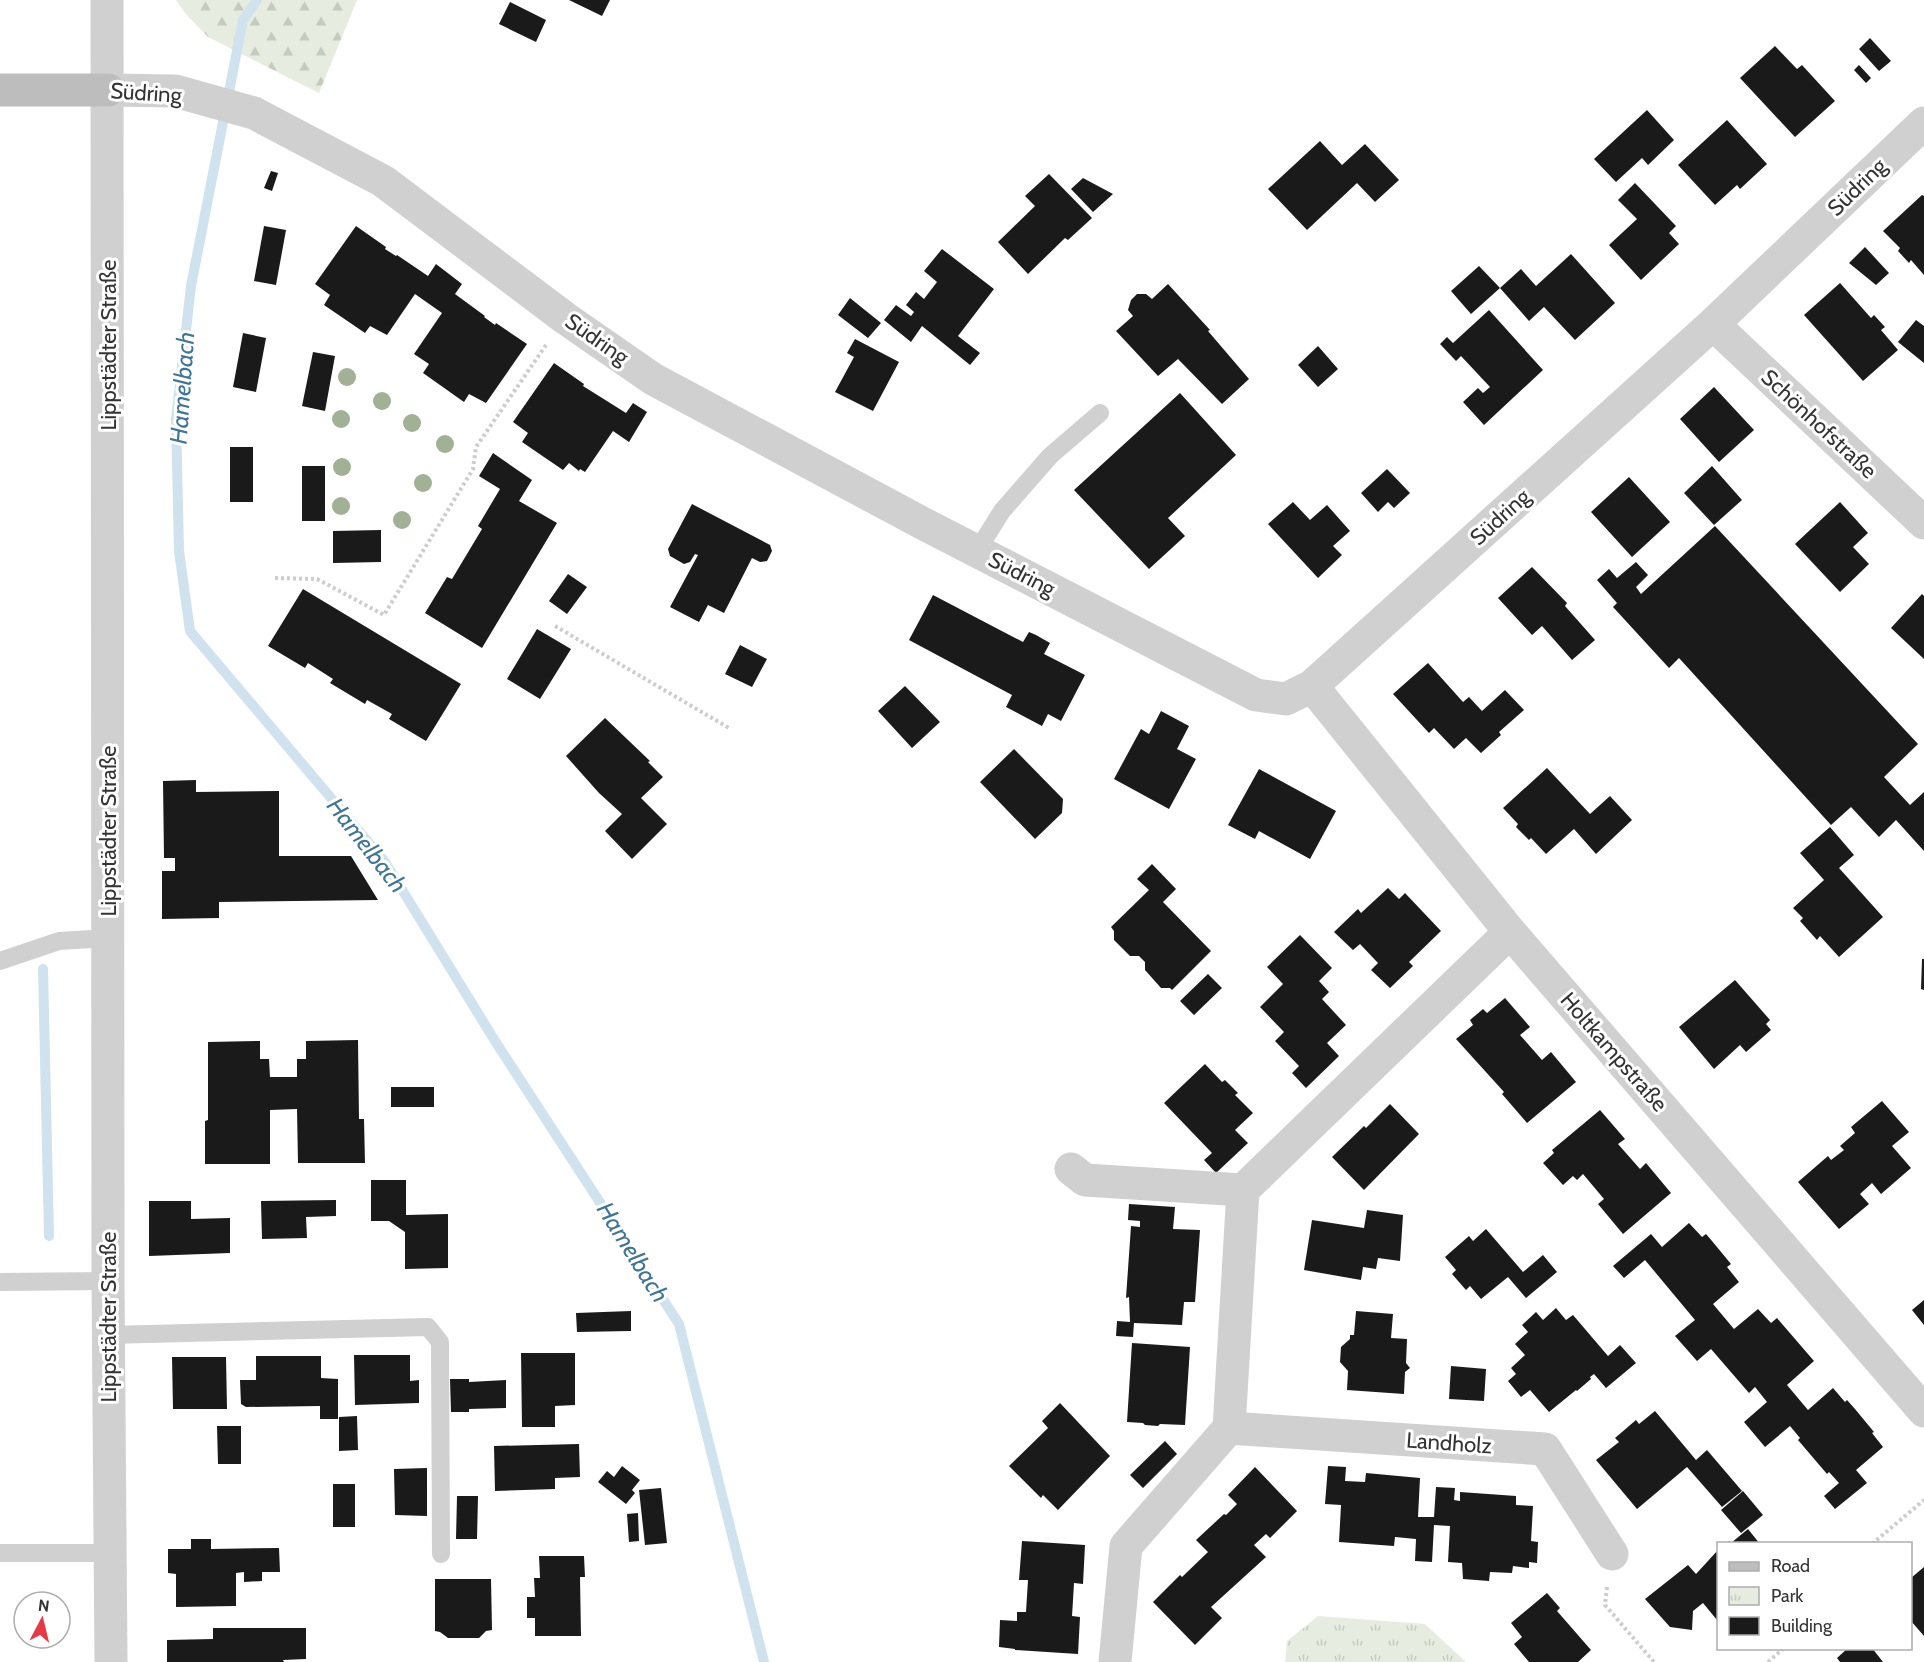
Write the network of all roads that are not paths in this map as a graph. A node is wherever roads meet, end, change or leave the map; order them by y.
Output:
1 (107, 0) edge
2 (0, 90) edge
3 (108, 90) junction
4 (1924, 123) edge
5 (1713, 324) junction
6 (1100, 413) dead end
7 (1924, 523) edge
8 (977, 551) junction
9 (1312, 686) junction
10 (1510, 932) junction
11 (108, 938) junction
12 (0, 961) edge
13 (1071, 1168) dead end
14 (1242, 1190) junction
15 (108, 1281) junction
16 (0, 1282) edge
17 (108, 1335) junction
18 (1924, 1411) edge
19 (1229, 1428) junction
20 (0, 1553) edge
21 (110, 1553) junction
22 (441, 1554) dead end
23 (1612, 1554) road end
24 (111, 1662) edge
25 (1115, 1662) edge

1 - 3 street, Lippstädter Straße
2 - 3 main road, Südring
3 - 8 street, Südring
3 - 11 street, Lippstädter Straße
4 - 5 street, Südring
5 - 7 street, Schönhofstraße
5 - 9 street, Südring
6 - 8 lane
8 - 9 street, Südring
9 - 10 street, Holtkampstraße
10 - 14 street
10 - 18 street, Holtkampstraße
11 - 12 lane
11 - 15 street, Lippstädter Straße
13 - 14 street
14 - 19 street
15 - 16 lane
15 - 17 street, Lippstädter Straße
17 - 21 street, Lippstädter Straße
17 - 22 lane
19 - 23 street, Landholz
19 - 25 street
20 - 21 lane
21 - 24 street, Lippstädter Straße

